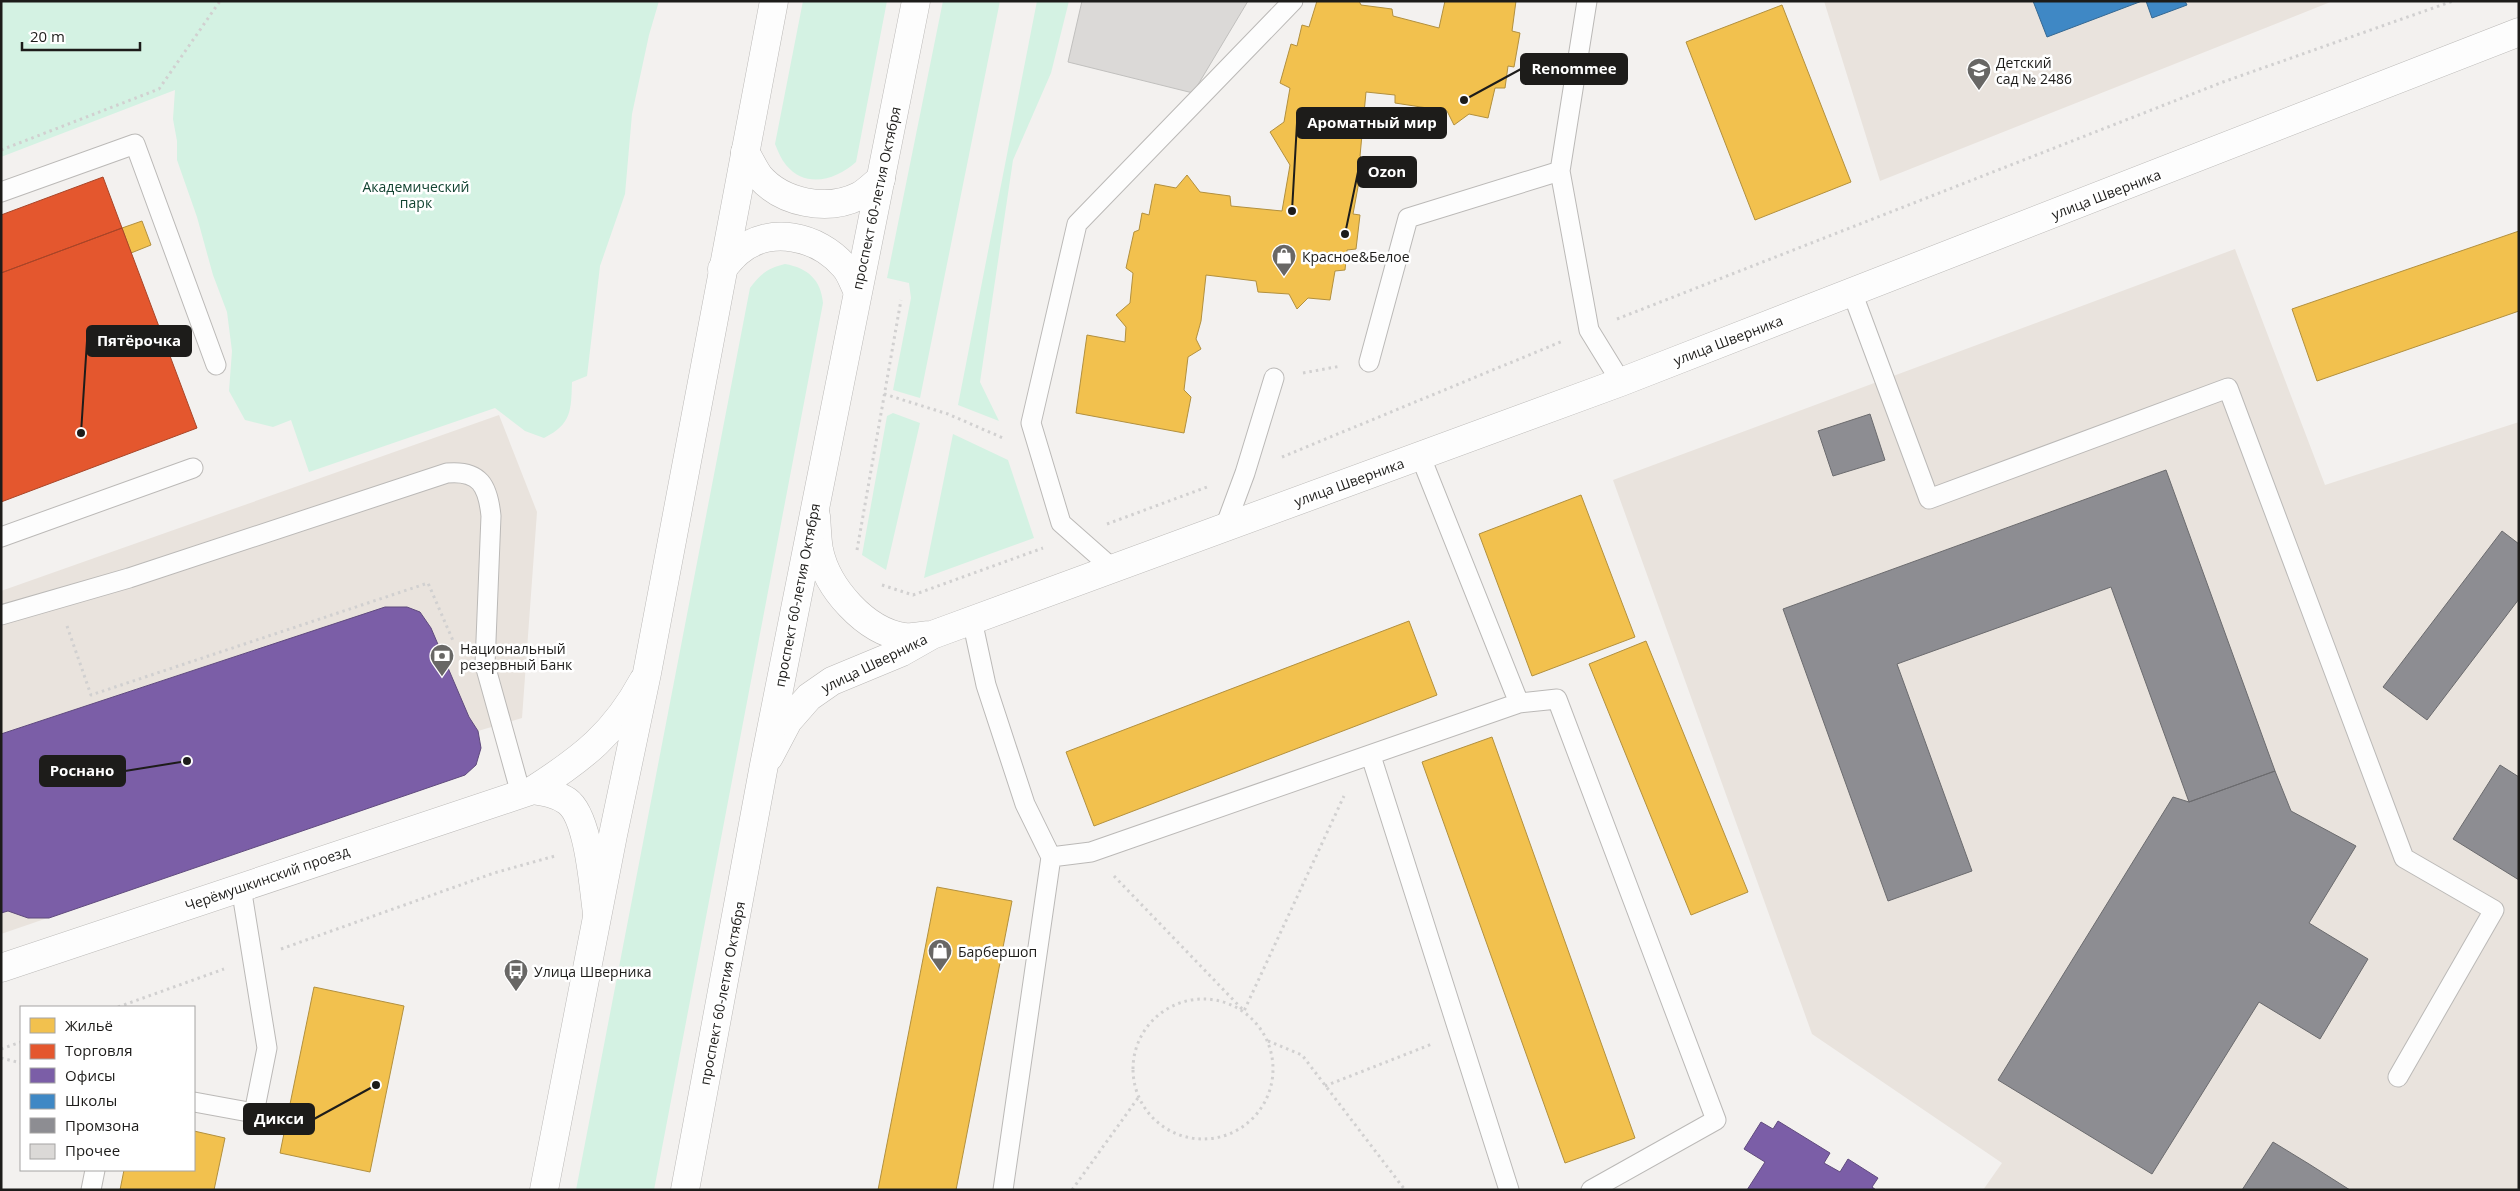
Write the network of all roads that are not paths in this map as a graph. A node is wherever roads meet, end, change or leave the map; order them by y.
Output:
1 (774, 1) edge
2 (916, 1) edge
3 (1293, 1) edge
4 (1587, 1) edge
5 (2519, 32) edge
6 (745, 152) junction
7 (1560, 171) junction
8 (881, 179) junction
9 (1, 192) edge
10 (722, 270) junction
11 (857, 290) junction
12 (1852, 292) junction
13 (1368, 362) road end
14 (216, 365) dead end
15 (1274, 378) road end
16 (1621, 382) junction
17 (1420, 455) junction
18 (193, 468) dead end
19 (815, 507) junction
20 (1225, 527) junction
21 (1, 537) edge
22 (1112, 568) junction
23 (1, 615) edge
24 (972, 620) junction
25 (932, 634) junction
26 (647, 673) junction
27 (1518, 703) junction
28 (1366, 758) junction
29 (764, 765) junction
30 (527, 792) junction
31 (1052, 857) junction
32 (242, 887) junction
33 (598, 918) junction
34 (1, 968) edge
35 (2398, 1077) dead end
36 (195, 1102) edge
37 (95, 1171) edge
38 (91, 1190) edge
39 (544, 1190) edge
40 (685, 1190) edge
41 (1003, 1190) edge
42 (1509, 1190) edge
43 (1591, 1190) edge

1 - 6 street
2 - 8 street, проспект 60-летия Октября
3 - 22 lane
4 - 7 lane
5 - 12 street, улица Шверника
6 - 8 street
6 - 10 street
7 - 13 lane
7 - 16 lane
8 - 11 street, проспект 60-летия Октября
9 - 14 lane
10 - 11 street
10 - 26 street
11 - 19 street, проспект 60-летия Октября
12 - 16 street, улица Шверника
12 - 35 lane
15 - 20 lane
16 - 17 street, улица Шверника
17 - 20 street, улица Шверника
17 - 27 lane
18 - 21 lane
19 - 25 street, улица Шверника
19 - 29 street, проспект 60-летия Октября
20 - 22 street, улица Шверника
22 - 24 street, улица Шверника
23 - 30 lane
24 - 25 street, улица Шверника
24 - 31 lane
25 - 29 street, улица Шверника
26 - 30 street, Черёмушкинский проезд
26 - 33 street
27 - 28 lane
27 - 43 lane
28 - 31 lane
28 - 42 lane
29 - 40 street, проспект 60-летия Октября
30 - 32 street, Черёмушкинский проезд
30 - 33 street
31 - 41 lane
32 - 34 street, Черёмушкинский проезд
32 - 36 lane
33 - 39 street
37 - 38 lane

